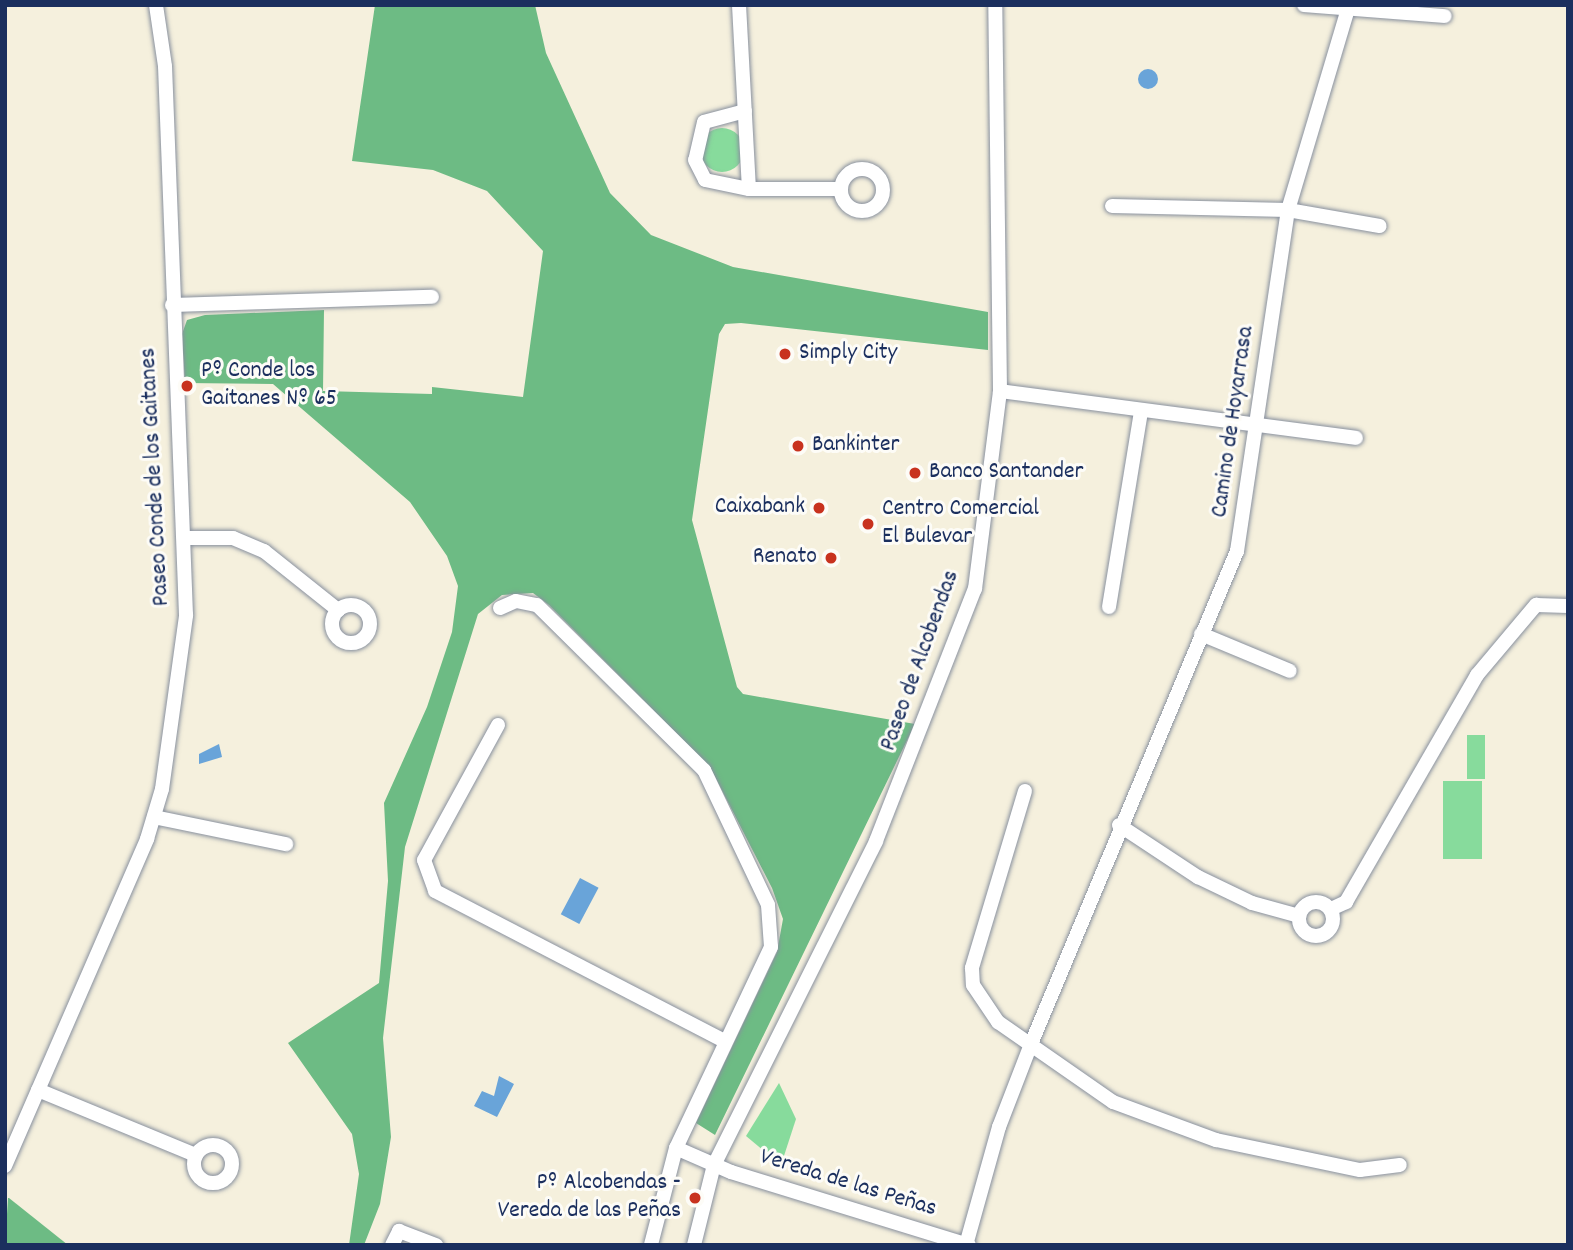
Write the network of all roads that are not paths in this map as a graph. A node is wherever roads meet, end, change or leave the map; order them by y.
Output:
1 (156, 5) edge
2 (738, 5) edge
3 (995, 5) edge
4 (1304, 5) edge
5 (1349, 6) edge
6 (1445, 16) dead end
7 (745, 111) junction
8 (749, 189) junction
9 (841, 189) dead end
10 (1112, 206) dead end
11 (1288, 211) junction
12 (1380, 226) dead end
13 (432, 297) dead end
14 (172, 305) junction
15 (1000, 391) junction
16 (1141, 411) junction
17 (1258, 424) junction
18 (1356, 438) dead end
19 (186, 538) junction
20 (1568, 606) edge
21 (1109, 607) dead end
22 (500, 608) dead end
23 (338, 610) dead end
24 (1201, 634) junction
25 (1290, 671) dead end
26 (498, 725) dead end
27 (1025, 791) dead end
28 (154, 817) junction
29 (1119, 825) junction
30 (286, 844) dead end
31 (1331, 909) junction
32 (1299, 916) junction
33 (724, 1041) junction
34 (1031, 1044) junction
35 (38, 1090) junction
36 (676, 1148) junction
37 (196, 1155) dead end
38 (714, 1165) junction
39 (1401, 1166) dead end
40 (5, 1167) edge
41 (967, 1244) edge
42 (392, 1245) edge
43 (436, 1245) edge
44 (651, 1245) edge
45 (694, 1245) edge

1 - 14 street, Paseo Conde de los Gaitanes
2 - 7 street
3 - 15 street, Paseo de Alcobendas
4 - 5 street
5 - 6 street
5 - 11 street, Camino de Hoyarrasa
7 - 8 street
7 - 8 street
8 - 9 street
10 - 11 street
11 - 12 street
11 - 17 street, Camino de Hoyarrasa
13 - 14 street
14 - 19 street, Paseo Conde de los Gaitanes
15 - 16 street
15 - 38 street, Paseo de Alcobendas
16 - 17 street
16 - 21 street
17 - 18 street
17 - 24 street, Camino de Hoyarrasa
19 - 23 street
19 - 28 street, Paseo Conde de los Gaitanes
20 - 31 street
22 - 33 street
24 - 25 street
24 - 29 street, Camino de Hoyarrasa
26 - 33 street
27 - 34 street
28 - 30 street
28 - 35 street, Paseo Conde de los Gaitanes
29 - 32 street
29 - 34 street, Camino de Hoyarrasa
31 - 32 street
31 - 32 street
33 - 36 street
34 - 39 street
34 - 41 street, Camino de Hoyarrasa
35 - 37 street
35 - 40 street, Paseo Conde de los Gaitanes
36 - 38 street, Vereda de las Peñas
36 - 44 street
38 - 41 street, Vereda de las Peñas
38 - 45 street, Paseo de Alcobendas
42 - 43 street

